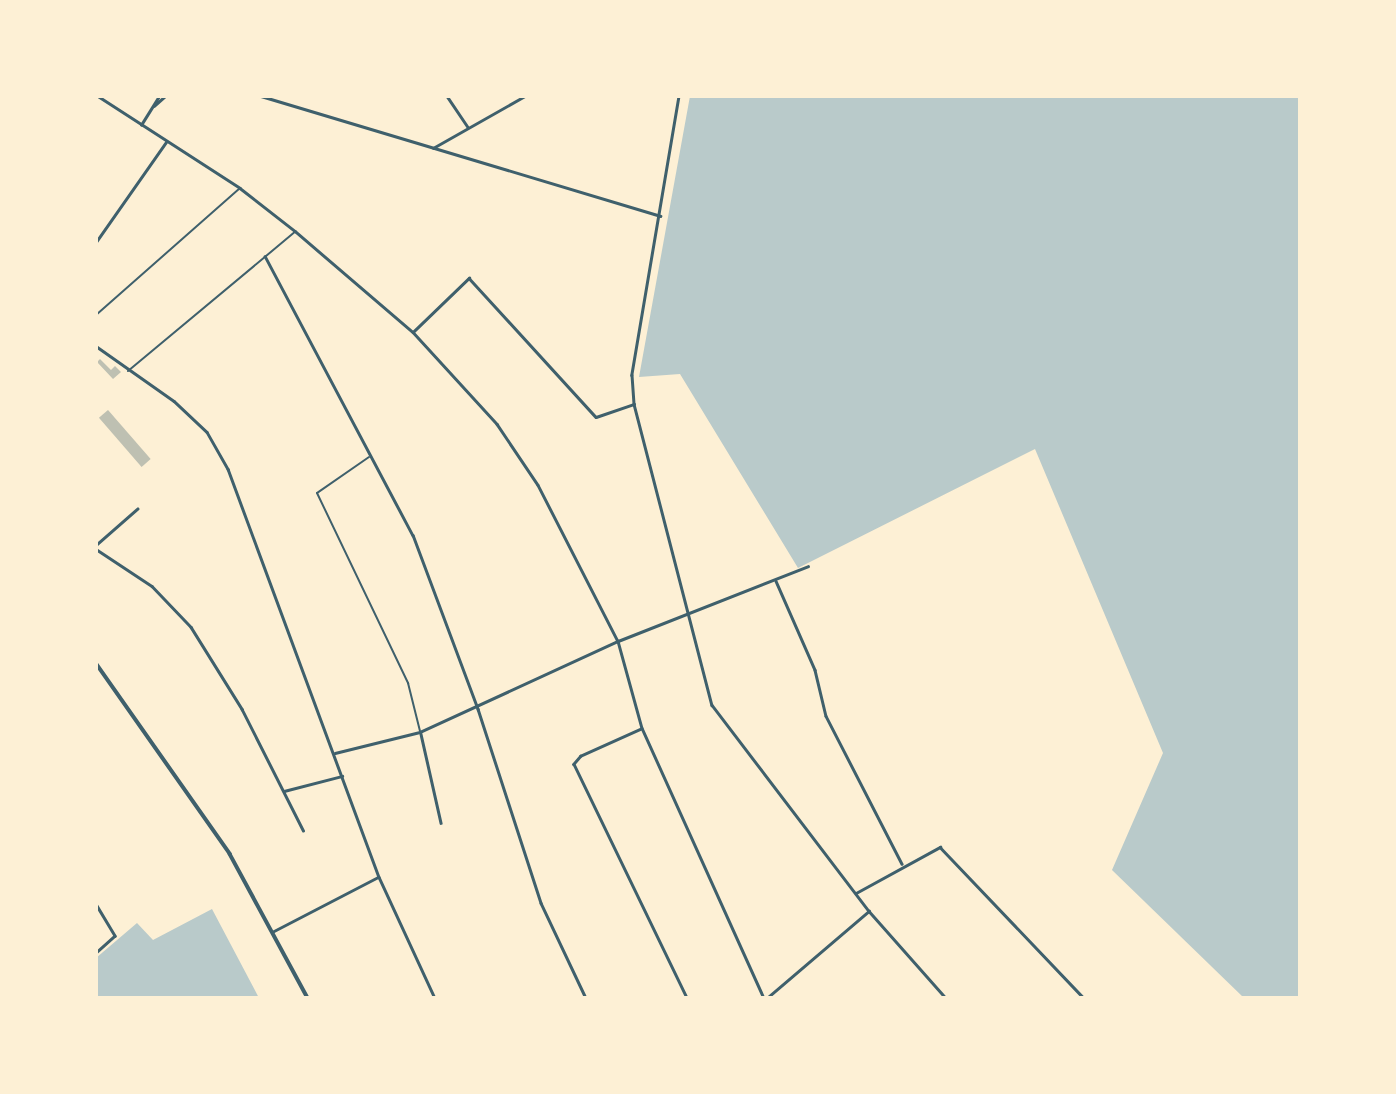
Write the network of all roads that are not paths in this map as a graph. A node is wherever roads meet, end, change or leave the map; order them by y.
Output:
1 (98, 96) edge
2 (159, 96) edge
3 (165, 96) edge
4 (261, 96) edge
5 (447, 96) edge
6 (525, 96) edge
7 (679, 96) edge
8 (149, 110) junction
9 (141, 125) junction
10 (468, 127) junction
11 (166, 142) junction
12 (433, 148) junction
13 (240, 188) junction
14 (661, 216) junction
15 (295, 231) junction
16 (96, 242) edge
17 (265, 256) junction
18 (96, 315) edge
19 (413, 332) junction
20 (96, 346) edge
21 (128, 371) junction
22 (634, 404) junction
23 (369, 457) junction
24 (137, 509) dead end
25 (96, 547) edge
26 (808, 566) dead end
27 (776, 579) junction
28 (685, 616) junction
29 (618, 641) junction
30 (96, 663) edge
31 (478, 709) junction
32 (642, 728) junction
33 (420, 732) junction
34 (335, 753) junction
35 (343, 775) junction
36 (284, 790) junction
37 (441, 822) dead end
38 (303, 831) dead end
39 (902, 864) junction
40 (379, 877) junction
41 (855, 894) junction
42 (96, 904) edge
43 (869, 911) junction
44 (272, 932) junction
45 (96, 953) edge
46 (308, 998) edge
47 (435, 998) edge
48 (586, 998) edge
49 (687, 998) edge
50 (766, 998) edge
51 (946, 998) edge
52 (1084, 998) edge

1 - 9 street
2 - 8 street
3 - 8 street
4 - 12 street
5 - 10 street
6 - 10 street
7 - 14 street
8 - 9 street
9 - 11 street
10 - 12 street
11 - 13 street
11 - 16 street
12 - 14 street
13 - 15 street
13 - 18 lane
14 - 22 street
15 - 17 lane
15 - 19 street
17 - 21 lane
17 - 23 street
19 - 22 street
19 - 29 street
20 - 21 street
21 - 34 street
22 - 28 street
23 - 31 street
23 - 33 lane
24 - 25 street
25 - 36 street
26 - 27 street
27 - 28 street
27 - 39 street
28 - 29 street
28 - 41 street
29 - 31 street
29 - 32 street
30 - 44 street
31 - 33 street
31 - 48 street
32 - 49 street
32 - 50 street
33 - 34 street
33 - 37 street
34 - 35 street
35 - 36 street
35 - 40 street
36 - 38 street
39 - 41 street
39 - 52 street
40 - 44 street
40 - 47 street
41 - 43 street
42 - 45 street
43 - 50 street
43 - 51 street
44 - 46 street

